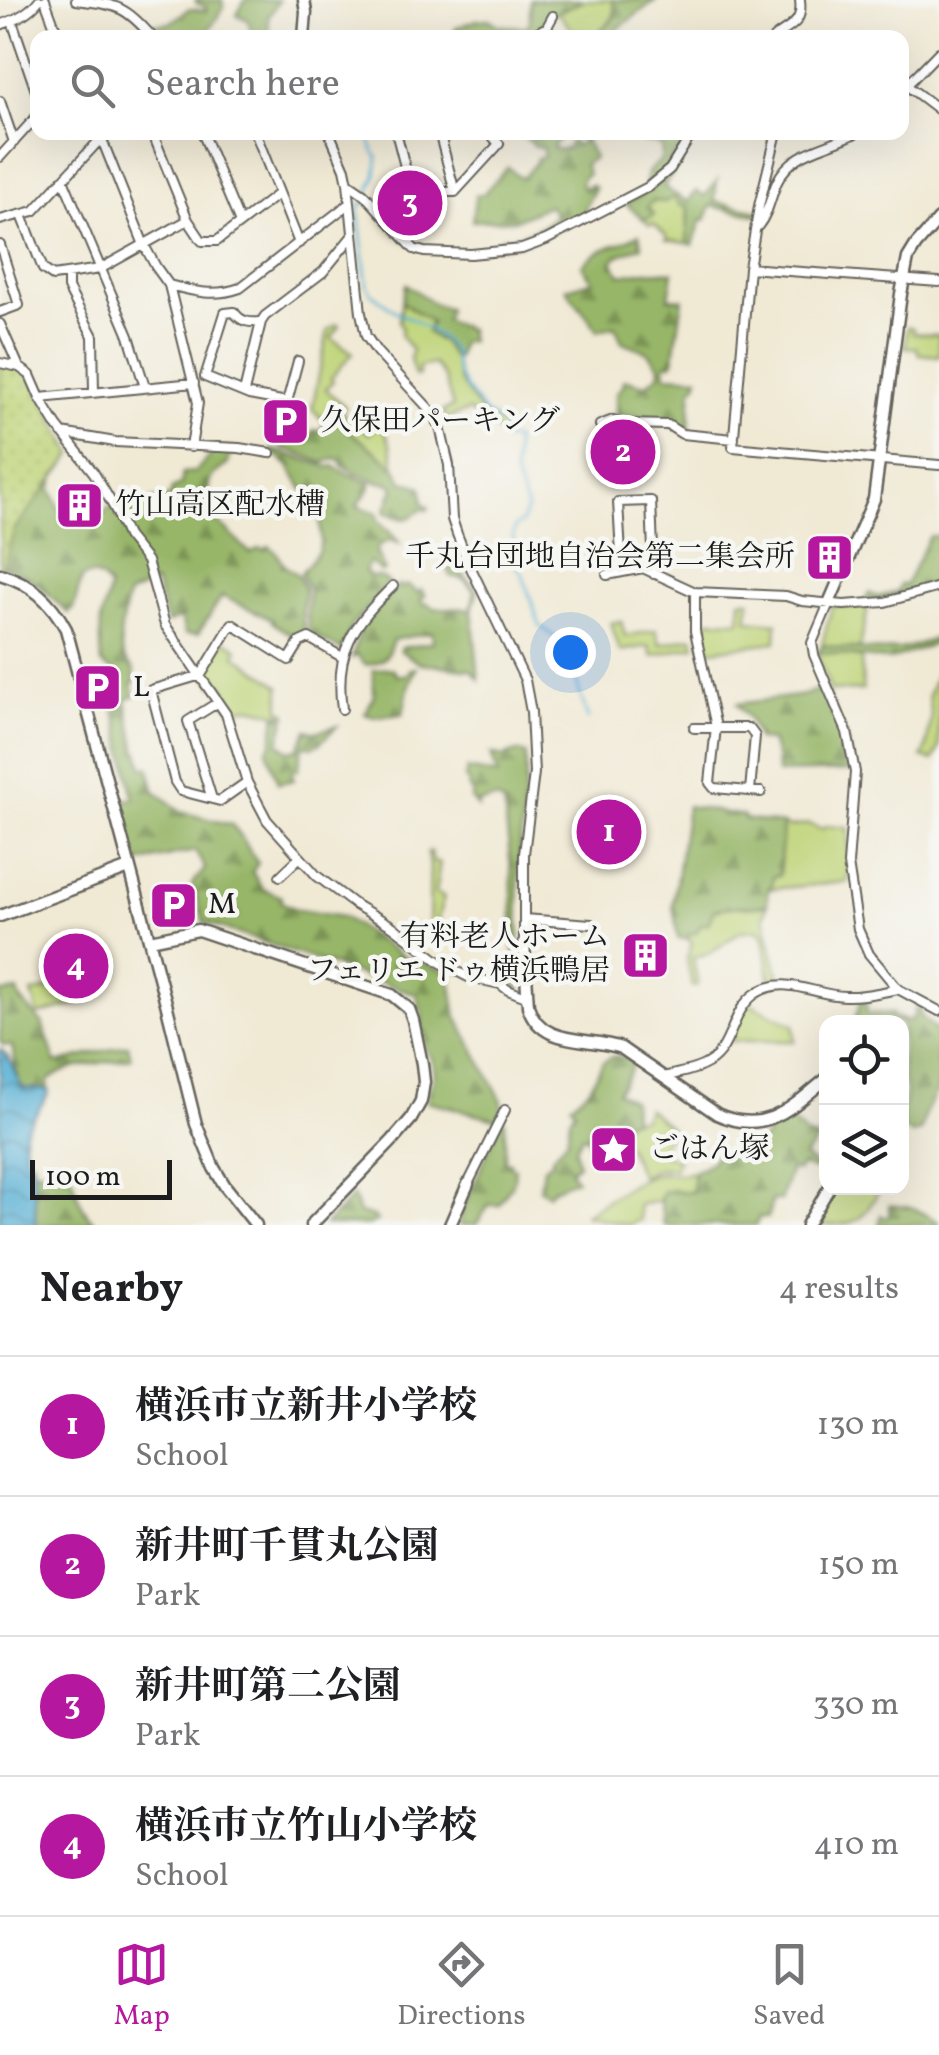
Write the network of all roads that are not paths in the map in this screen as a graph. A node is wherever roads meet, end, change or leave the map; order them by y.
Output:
1 (42, 0) edge
2 (76, 0) edge
3 (304, 0) edge
4 (800, 0) edge
5 (553, 16) dead end
6 (12, 22) junction
7 (0, 25) edge
8 (55, 30) edge
9 (146, 30) edge
10 (305, 30) edge
11 (542, 30) edge
12 (785, 30) edge
13 (939, 52) edge
14 (30, 74) edge
15 (909, 83) edge
16 (909, 91) edge
17 (0, 101) edge
18 (939, 110) edge
19 (30, 125) edge
20 (97, 140) edge
21 (104, 140) edge
22 (155, 140) edge
23 (205, 140) edge
24 (258, 140) edge
25 (332, 140) edge
26 (398, 140) edge
27 (441, 140) edge
28 (496, 140) edge
29 (687, 140) edge
30 (775, 140) edge
31 (838, 140) edge
32 (14, 142) junction
33 (0, 157) edge
34 (64, 179) junction
35 (348, 183) junction
36 (410, 186) junction
37 (454, 192) junction
38 (278, 194) junction
39 (350, 202) junction
40 (382, 213) junction
41 (22, 216) junction
42 (939, 219) edge
43 (0, 220) edge
44 (188, 220) junction
45 (240, 223) junction
46 (756, 230) junction
47 (354, 234) junction
48 (299, 244) junction
49 (0, 245) edge
50 (144, 245) junction
51 (748, 268) junction
52 (100, 269) junction
53 (68, 275) junction
54 (904, 279) junction
55 (939, 282) edge
56 (169, 285) junction
57 (0, 312) edge
58 (261, 322) junction
59 (0, 324) edge
60 (281, 362) dead end
61 (0, 364) edge
62 (19, 367) junction
63 (194, 383) junction
64 (144, 388) junction
65 (94, 392) junction
66 (244, 392) junction
67 (40, 398) junction
68 (600, 425) dead end
69 (62, 433) junction
70 (734, 439) junction
71 (190, 447) junction
72 (270, 452) dead end
73 (879, 460) junction
74 (939, 465) edge
75 (622, 572) junction
76 (0, 574) edge
77 (654, 574) junction
78 (607, 575) dead end
79 (392, 586) dead end
80 (939, 586) edge
81 (695, 592) junction
82 (829, 604) junction
83 (342, 656) junction
84 (200, 675) junction
85 (217, 703) junction
86 (342, 709) dead end
87 (716, 727) junction
88 (694, 728) dead end
89 (247, 782) junction
90 (750, 790) junction
91 (762, 792) dead end
92 (212, 799) junction
93 (299, 858) junction
94 (129, 868) junction
95 (280, 876) dead end
96 (0, 916) edge
97 (524, 919) junction
98 (591, 924) dead end
99 (150, 940) junction
100 (524, 943) joint
101 (898, 989) junction
102 (526, 997) junction
103 (939, 1012) edge
104 (664, 1077) junction
105 (819, 1085) edge
106 (504, 1110) dead end
107 (468, 1184) joint
108 (824, 1195) edge
109 (256, 1225) edge
110 (311, 1225) edge
111 (450, 1225) edge
112 (806, 1225) edge

1 - 6 street
1 - 8 street
2 - 9 street
3 - 10 street
4 - 12 street
5 - 11 street
6 - 7 street
6 - 14 street
13 - 15 street
16 - 18 street
17 - 32 street
19 - 32 street
20 - 34 street
21 - 50 street
22 - 44 street
23 - 45 street
24 - 38 street
25 - 35 street
26 - 36 street
27 - 37 street
28 - 37 street
29 - 40 street
30 - 46 street
31 - 46 street
32 - 33 street
34 - 41 street
34 - 52 street
35 - 39 street
35 - 40 street
36 - 37 street
36 - 40 street
38 - 45 street
38 - 48 street
39 - 47 street
39 - 48 street
41 - 43 street
41 - 53 street
42 - 54 street
44 - 45 street
44 - 50 street
46 - 51 street
47 - 58 street
47 - 97 street
48 - 56 street
49 - 57 street
50 - 52 street
50 - 56 street
51 - 54 street
51 - 70 street
52 - 53 street
52 - 64 street
53 - 65 street
54 - 55 street
54 - 73 street
56 - 63 street
58 - 66 street
58 - 66 street
59 - 62 street
60 - 66 street
61 - 62 street
62 - 67 street
63 - 64 street
63 - 71 street
64 - 65 street
65 - 67 street
67 - 69 street
68 - 70 street
69 - 71 street
69 - 84 street
70 - 73 street
71 - 72 street
73 - 74 street
73 - 82 street
75 - 77 street
75 - 77 street
75 - 78 street
76 - 94 street
77 - 81 street
79 - 83 street
80 - 82 street
81 - 82 street
81 - 87 street
82 - 101 street
83 - 84 street
83 - 86 street
84 - 85 street
84 - 92 street
85 - 89 street
85 - 92 street
87 - 88 street
87 - 90 street
87 - 90 street
89 - 92 street
89 - 93 street
90 - 91 street
93 - 95 street
93 - 102 street
94 - 96 street
94 - 99 street
97 - 98 street
97 - 100 street
99 - 109 street
99 - 110 street
100 - 102 street
101 - 103 street
101 - 104 street
102 - 104 street
104 - 105 street
106 - 107 street
107 - 111 street
108 - 112 street

